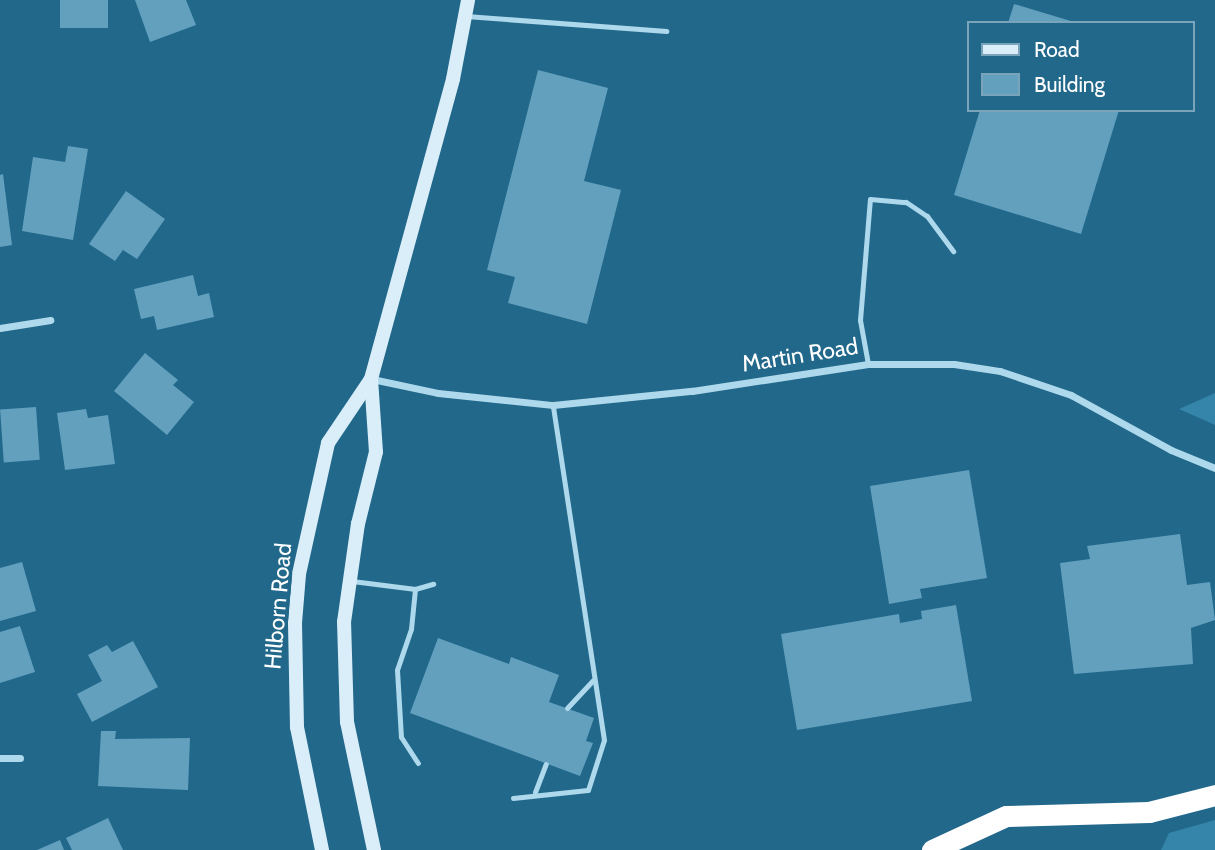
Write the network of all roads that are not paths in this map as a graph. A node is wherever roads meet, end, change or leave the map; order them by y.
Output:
1 (468, 0) edge
2 (466, 16) junction
3 (666, 31) dead end
4 (954, 251) dead end
5 (50, 320) dead end
6 (0, 328) edge
7 (868, 364) junction
8 (371, 379) junction
9 (553, 405) junction
10 (1215, 468) edge
11 (349, 581) junction
12 (433, 584) dead end
13 (415, 589) junction
14 (593, 680) junction
15 (567, 708) dead end
16 (0, 758) edge
17 (20, 758) dead end
18 (418, 763) dead end
19 (546, 764) dead end
20 (535, 792) junction
21 (1215, 795) edge
22 (513, 797) dead end
23 (322, 850) edge
24 (374, 850) edge
25 (932, 850) edge

1 - 2 street, Hilborn Road
2 - 3 lane
2 - 8 street, Hilborn Road
4 - 7 lane
5 - 6 street
7 - 9 street, Martin Road
7 - 10 street, Martin Road
8 - 9 street, Martin Road
8 - 11 street, Hilborn Road
8 - 23 street, Hilborn Road
9 - 14 lane
11 - 13 lane
11 - 24 street, Hilborn Road
12 - 13 lane
13 - 18 lane
14 - 15 lane
14 - 20 lane
16 - 17 street
19 - 20 lane
20 - 22 lane
21 - 25 highway

